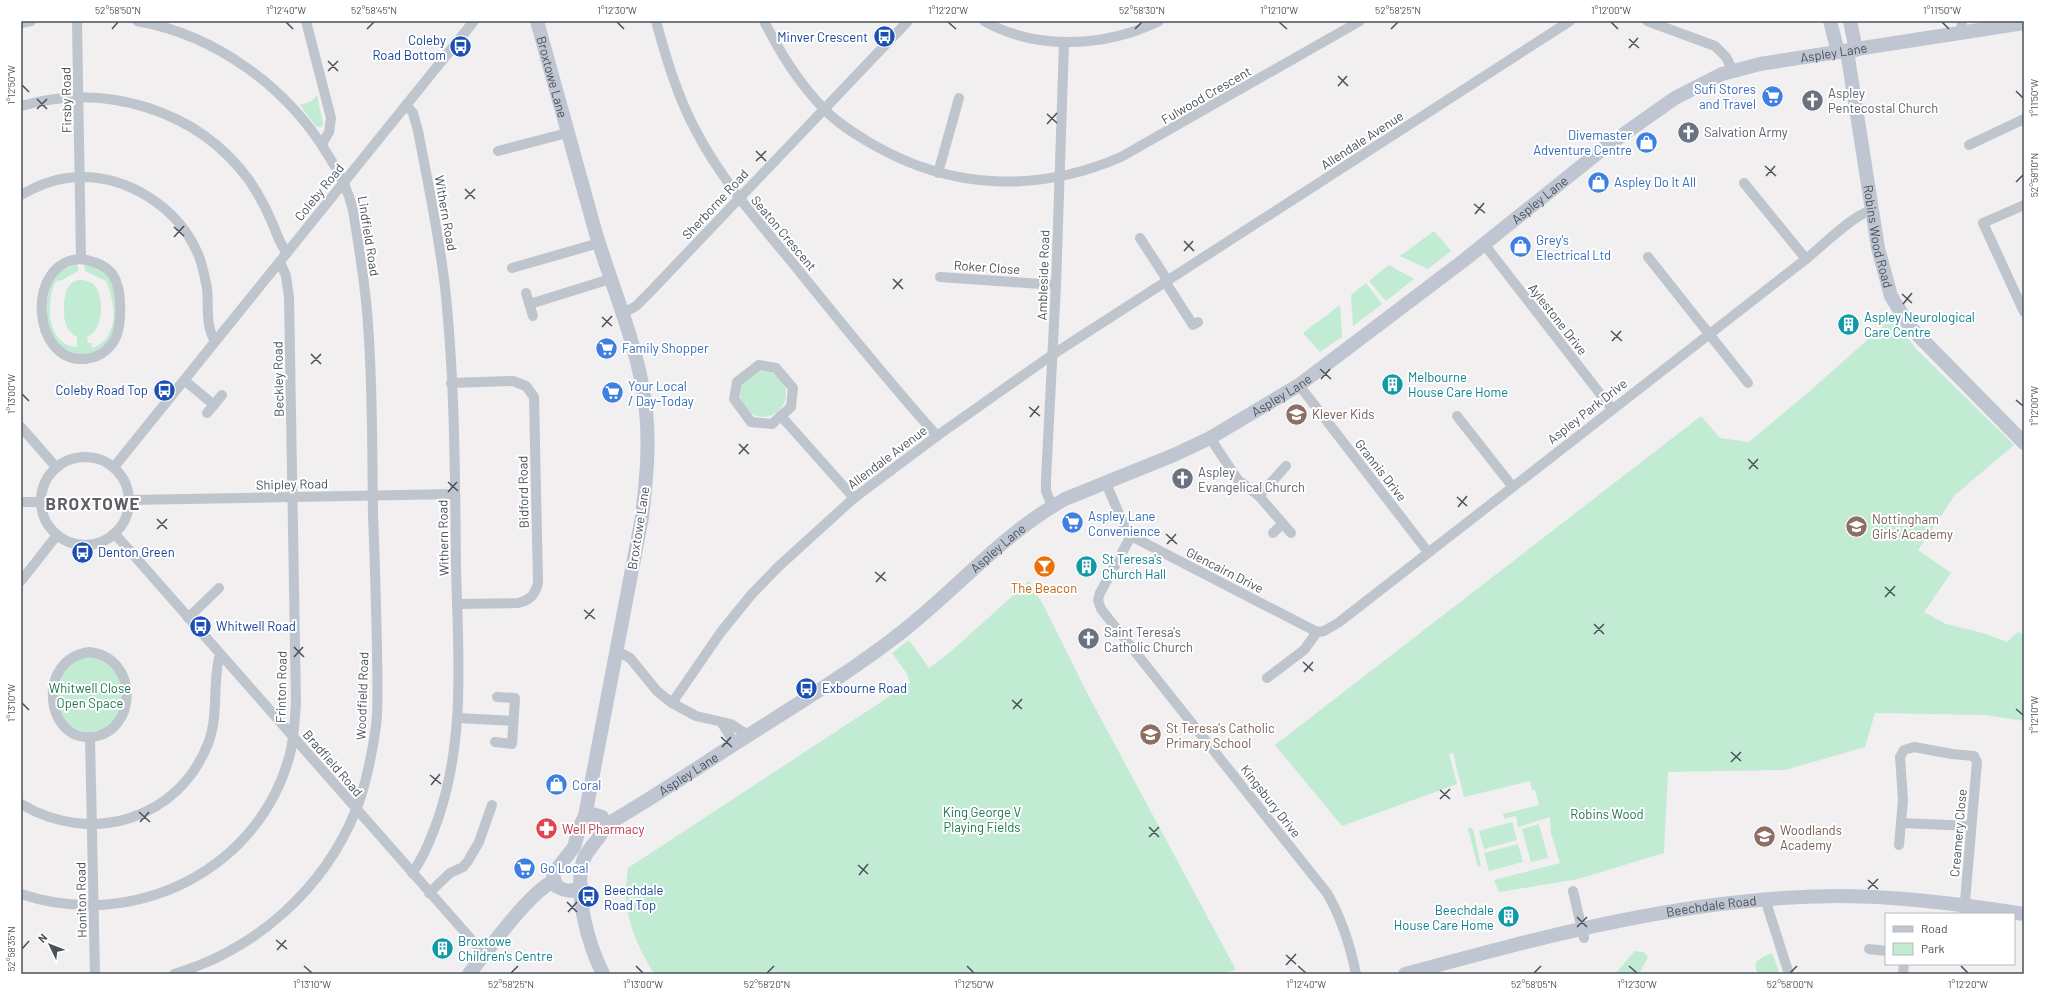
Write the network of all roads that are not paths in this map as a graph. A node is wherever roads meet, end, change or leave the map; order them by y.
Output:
1 (32, 21) edge
2 (77, 21) edge
3 (137, 21) edge
4 (306, 21) edge
5 (474, 21) edge
6 (538, 21) edge
7 (656, 21) edge
8 (764, 21) edge
9 (908, 21) edge
10 (984, 21) edge
11 (1159, 21) edge
12 (1360, 21) edge
13 (1570, 21) edge
14 (1647, 21) edge
15 (1830, 21) edge
16 (1850, 21) edge
17 (21, 23) edge
18 (2024, 23) edge
19 (172, 25) edge
20 (1961, 27) edge
21 (1064, 42) junction
22 (1847, 51) junction
23 (1733, 72) junction
24 (78, 97) junction
25 (959, 98) dead end
26 (406, 105) junction
27 (21, 106) edge
28 (824, 109) junction
29 (2024, 119) edge
30 (567, 133) junction
31 (322, 144) junction
32 (1969, 145) dead end
33 (498, 151) dead end
34 (938, 173) junction
35 (80, 178) junction
36 (1059, 178) junction
37 (344, 182) junction
38 (1744, 183) dead end
39 (21, 195) edge
40 (739, 199) junction
41 (2024, 205) edge
42 (1873, 211) junction
43 (1140, 238) dead end
44 (599, 243) junction
45 (1484, 244) junction
46 (286, 252) junction
47 (1648, 258) dead end
48 (81, 259) junction
49 (1806, 259) junction
50 (280, 262) junction
51 (512, 268) dead end
52 (940, 277) dead end
53 (610, 279) junction
54 (1167, 282) junction
55 (1056, 285) junction
56 (526, 293) dead end
57 (530, 304) junction
58 (2024, 312) edge
59 (622, 314) junction
60 (533, 316) dead end
61 (1198, 322) dead end
62 (1709, 335) junction
63 (215, 341) junction
64 (1052, 355) junction
65 (184, 380) junction
66 (451, 383) junction
67 (1748, 383) dead end
68 (1299, 385) junction
69 (222, 395) dead end
70 (214, 405) junction
71 (1612, 409) junction
72 (207, 413) dead end
73 (781, 416) junction
74 (1457, 416) dead end
75 (21, 427) edge
76 (937, 436) junction
77 (1210, 438) junction
78 (2024, 443) edge
79 (1286, 466) dead end
80 (56, 467) junction
81 (114, 467) junction
82 (1106, 483) junction
83 (1512, 486) junction
84 (455, 494) junction
85 (373, 496) junction
86 (1259, 496) junction
87 (292, 497) junction
88 (854, 498) junction
89 (130, 500) junction
90 (21, 502) edge
91 (41, 502) junction
92 (1052, 506) junction
93 (1282, 524) junction
94 (1273, 533) dead end
95 (1291, 533) dead end
96 (115, 534) junction
97 (57, 535) junction
98 (1132, 536) junction
99 (1428, 552) junction
100 (21, 581) edge
101 (219, 588) dead end
102 (457, 604) junction
103 (188, 618) junction
104 (1317, 632) junction
105 (617, 651) junction
106 (220, 654) junction
107 (1267, 678) dead end
108 (497, 697) dead end
109 (672, 704) junction
110 (458, 718) junction
111 (513, 721) junction
112 (722, 723) junction
113 (749, 736) junction
114 (90, 737) junction
115 (292, 737) junction
116 (495, 742) dead end
117 (735, 744) junction
118 (21, 804) edge
119 (492, 805) dead end
120 (356, 810) junction
121 (585, 816) junction
122 (1902, 823) junction
123 (92, 825) junction
124 (606, 825) junction
125 (1971, 826) junction
126 (1899, 845) dead end
127 (412, 873) junction
128 (554, 881) junction
129 (581, 885) junction
130 (567, 891) junction
131 (1573, 891) dead end
132 (429, 893) junction
133 (21, 894) edge
134 (1766, 904) junction
135 (94, 906) junction
136 (1967, 910) edge
137 (2010, 913) edge
138 (1583, 934) junction
139 (1869, 949) dead end
140 (1885, 951) edge
141 (485, 954) junction
142 (95, 974) edge
143 (174, 974) edge
144 (469, 974) edge
145 (593, 974) edge
146 (603, 974) edge
147 (1356, 974) edge
148 (1405, 974) edge
149 (1431, 974) edge
150 (1789, 974) edge

1 - 17 street
2 - 24 street, Firsby Road
3 - 19 street, Lindfield Road
4 - 31 street
5 - 26 street, Coleby Road
6 - 30 main road, Broxtowe Lane
7 - 40 street, Seaton Crescent
8 - 28 street, Fulwood Crescent
9 - 28 street, Sherborne Road
10 - 21 street
11 - 21 street
12 - 36 street, Fulwood Crescent
13 - 54 street, Allendale Avenue
14 - 23 street
15 - 22 main road
16 - 22 main road
18 - 20 main road, Aspley Lane
19 - 31 street, Lindfield Road
20 - 22 main road, Aspley Lane
21 - 36 street, Ambleside Road
22 - 23 main road, Aspley Lane
22 - 42 main road, Robins Wood Road
23 - 45 main road, Aspley Lane
24 - 27 street
24 - 35 street, Firsby Road
24 - 46 street
25 - 34 street
26 - 37 street, Coleby Road
26 - 66 street, Withern Road
28 - 34 street, Fulwood Crescent
28 - 40 street, Sherborne Road
29 - 32 street
30 - 33 street, Broxtowe Lane
30 - 44 main road, Broxtowe Lane
31 - 37 street, Lindfield Road
34 - 36 street, Fulwood Crescent
35 - 39 street
35 - 48 street, Firsby Road
35 - 63 street
36 - 55 street, Ambleside Road
37 - 46 street, Coleby Road
37 - 85 street, Lindfield Road
38 - 49 street
40 - 59 street, Sherborne Road
40 - 76 street, Seaton Crescent
41 - 58 street
42 - 49 street, Aspley Park Drive
42 - 78 main road, Robins Wood Road
43 - 54 street
44 - 51 street
44 - 53 main road, Broxtowe Lane
45 - 68 main road, Aspley Lane
45 - 71 street, Aylestone Drive
46 - 50 street, Coleby Road
47 - 62 street
48 - 48 street
49 - 62 street, Aspley Park Drive
50 - 63 street, Coleby Road
50 - 87 street, Beckley Road
52 - 55 street, Roker Close
53 - 57 street
53 - 59 main road, Broxtowe Lane
54 - 61 street
54 - 64 street, Allendale Avenue
55 - 64 street, Ambleside Road
56 - 57 street
57 - 60 street
59 - 105 main road, Broxtowe Lane
62 - 67 street
62 - 71 street, Aspley Park Drive
63 - 65 street, Coleby Road
64 - 76 street, Allendale Avenue
64 - 92 street, Ambleside Road
65 - 70 street
65 - 81 street, Coleby Road
66 - 84 street, Withern Road
66 - 102 street, Bidford Road
68 - 77 main road, Aspley Lane
68 - 99 street, Grannis Drive
69 - 70 street
70 - 72 street
71 - 83 street, Aspley Park Drive
73 - 73 street
73 - 88 street
74 - 83 street
75 - 80 street
76 - 88 street, Allendale Avenue
77 - 82 main road, Aspley Lane
77 - 86 street
79 - 86 street
80 - 81 street
80 - 91 street
81 - 89 street
82 - 92 main road, Aspley Lane
82 - 98 street, Glencairn Drive
83 - 99 street, Aspley Park Drive
84 - 85 street, Shipley Road
84 - 102 street, Withern Road
85 - 87 street, Shipley Road
85 - 120 street, Woodfield Road
86 - 93 street
87 - 89 street, Shipley Road
87 - 115 street, Frinton Road
88 - 109 street, Allendale Avenue
89 - 96 street
90 - 91 street
91 - 97 street
92 - 113 main road, Aspley Lane
93 - 94 street
93 - 95 street
96 - 97 street
96 - 103 street, Bradfield Road
97 - 100 street
98 - 104 street, Glencairn Drive
98 - 147 street, Kingsbury Drive
99 - 104 street, Aspley Park Drive
101 - 103 street
102 - 110 street, Withern Road
103 - 106 street, Bradfield Road
104 - 107 street
105 - 109 street
105 - 121 main road, Broxtowe Lane
106 - 115 street, Bradfield Road
106 - 123 street
108 - 111 street
109 - 112 street
110 - 111 street
110 - 127 street, Withern Road
111 - 116 street
112 - 113 street
112 - 117 street
113 - 117 main road, Aspley Lane
114 - 114 street
114 - 123 street, Honiton Road
115 - 120 street, Bradfield Road
115 - 135 street, Frinton Road
117 - 124 main road, Aspley Lane
118 - 123 street
119 - 132 street
120 - 127 street, Bradfield Road
120 - 143 street, Woodfield Road
121 - 124 main road
121 - 128 main road, Broxtowe Lane
122 - 125 street
122 - 125 street, Creamery Close
122 - 126 street
123 - 135 street, Honiton Road
124 - 129 main road
125 - 136 street, Creamery Close
127 - 132 street, Bradfield Road
128 - 130 main road
128 - 141 main road
129 - 130 main road
129 - 146 main road
130 - 145 main road
131 - 138 street
132 - 141 street, Bradfield Road
133 - 135 street, Frinton Road
134 - 136 main road, Beechdale Road
134 - 138 main road, Beechdale Road
134 - 150 street
135 - 142 street, Honiton Road
136 - 137 main road, Beechdale Road
138 - 148 main road, Beechdale Road
138 - 149 main road, Beechdale Road
139 - 140 street
141 - 144 main road

